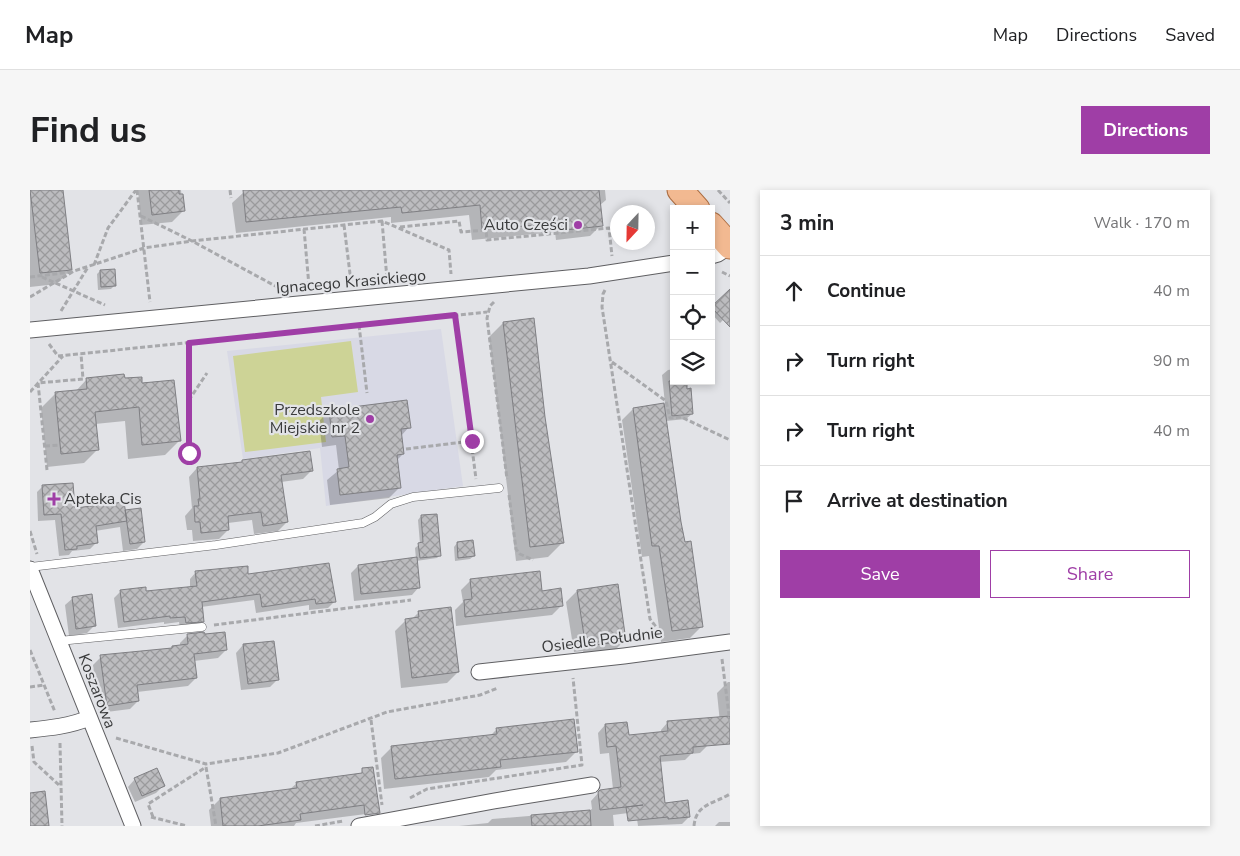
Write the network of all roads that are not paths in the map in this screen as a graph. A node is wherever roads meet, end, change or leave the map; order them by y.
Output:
1 (680, 190) edge
2 (693, 205) edge
3 (715, 229) edge
4 (730, 246) edge
5 (715, 255) edge
6 (670, 264) edge
7 (30, 330) edge
8 (499, 488) dead end
9 (30, 568) edge
10 (202, 626) road end
11 (59, 642) junction
12 (726, 648) edge
13 (478, 672) dead end
14 (89, 718) junction
15 (30, 730) edge
16 (592, 785) dead end
17 (132, 825) edge
18 (359, 826) edge

1 - 2 main road
3 - 4 main road
4 - 5 street
6 - 7 street, Ignacego Krasickiego
8 - 9 lane
9 - 11 street, Koszarowa
10 - 11 lane
11 - 14 street, Koszarowa
12 - 13 street, Osiedle Południe
14 - 15 street
14 - 17 street, Koszarowa
16 - 18 street

